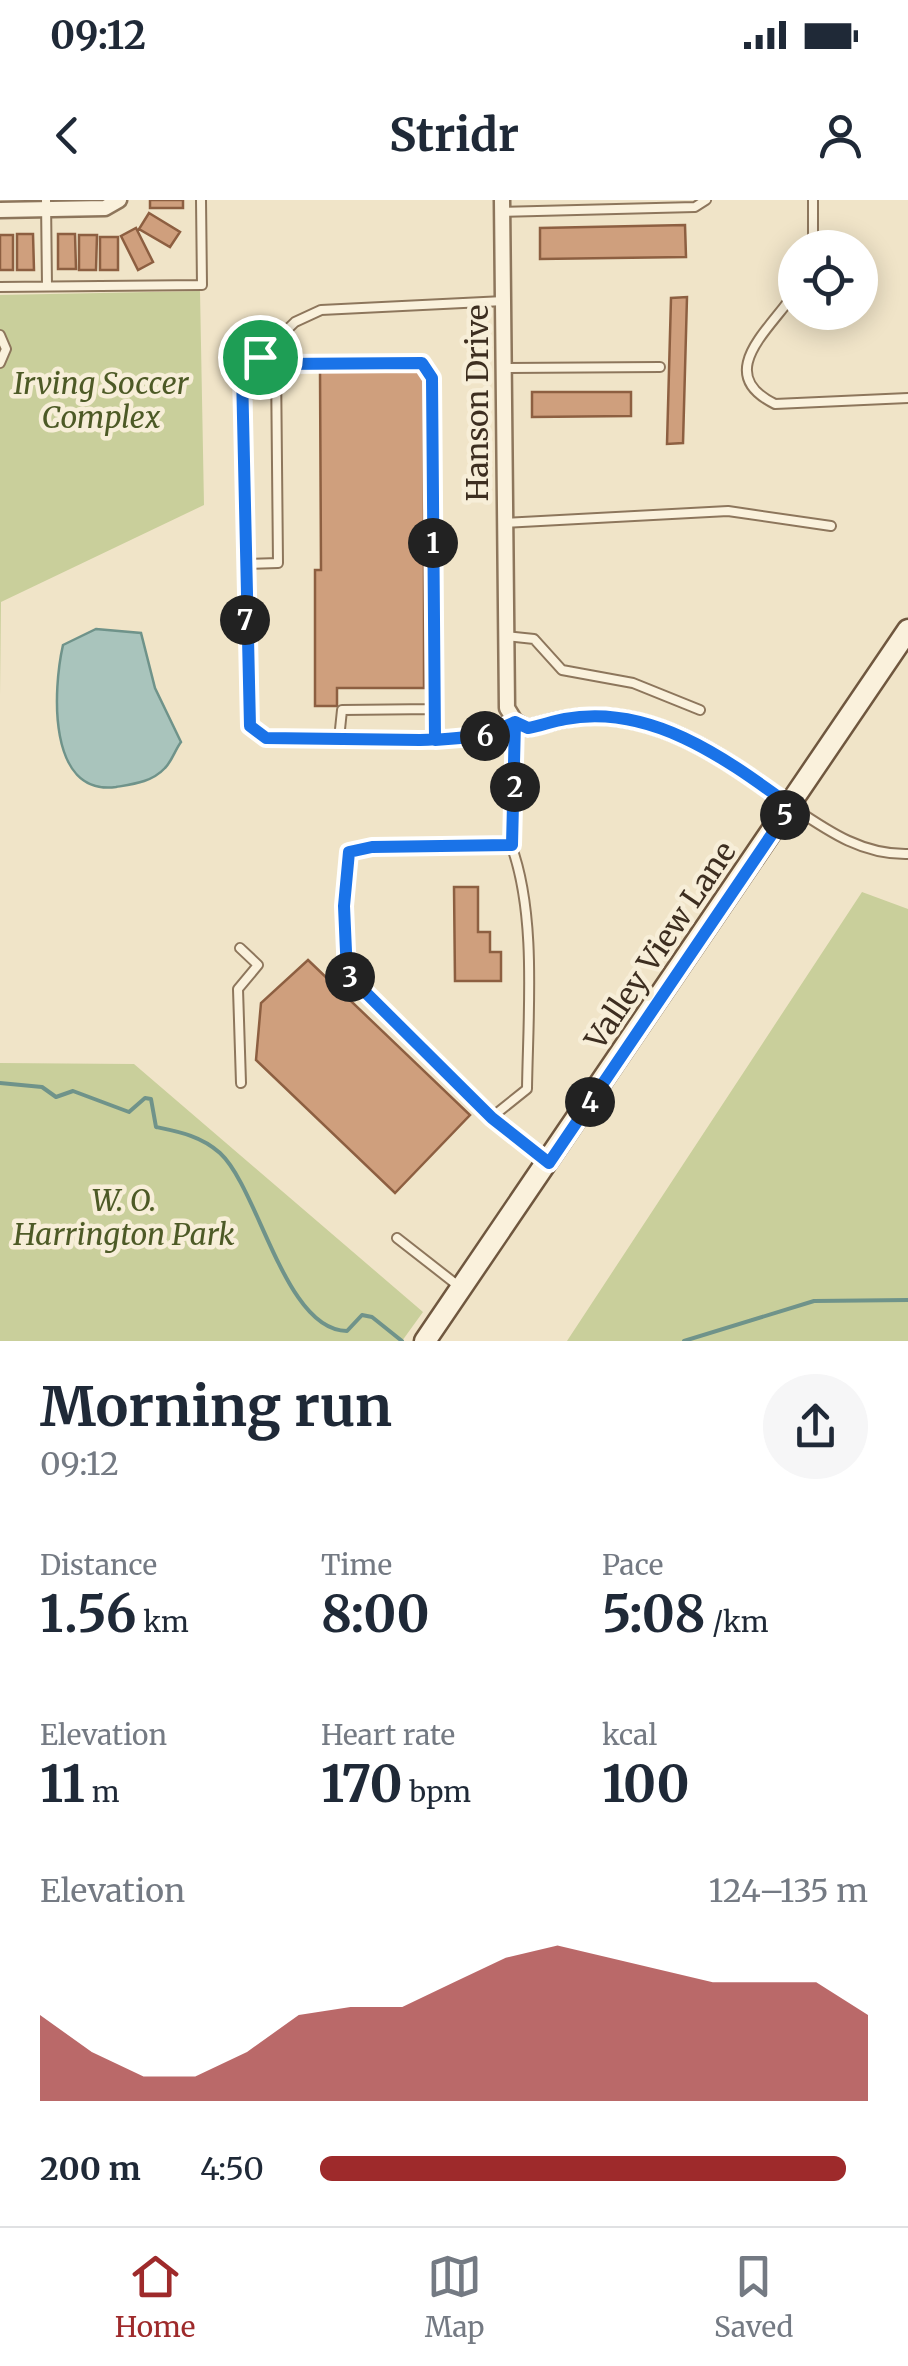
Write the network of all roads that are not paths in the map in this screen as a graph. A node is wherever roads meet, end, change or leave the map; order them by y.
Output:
1 (201, 200) edge
2 (523, 200) edge
3 (560, 200) edge
4 (706, 200) edge
5 (812, 200) edge
6 (118, 203) edge
7 (46, 205) edge
8 (502, 206) edge
9 (0, 210) edge
10 (560, 210) junction
11 (523, 211) junction
12 (813, 230) edge
13 (47, 286) junction
14 (0, 287) edge
15 (504, 301) junction
16 (778, 315) edge
17 (0, 335) edge
18 (260, 357) junction
19 (0, 363) edge
20 (276, 364) junction
21 (504, 368) junction
22 (660, 368) dead end
23 (908, 398) edge
24 (505, 522) junction
25 (831, 526) dead end
26 (244, 564) junction
27 (908, 630) edge
28 (505, 636) junction
29 (434, 709) junction
30 (700, 710) dead end
31 (515, 722) junction
32 (339, 739) junction
33 (435, 740) junction
34 (791, 806) junction
35 (512, 845) junction
36 (908, 854) edge
37 (240, 948) dead end
38 (241, 1083) dead end
39 (492, 1117) junction
40 (549, 1163) junction
41 (397, 1238) dead end
42 (460, 1288) junction
43 (425, 1341) edge

1 - 13 lane
2 - 11 lane
3 - 10 lane
4 - 10 lane
5 - 12 lane
6 - 7 street
7 - 9 street
7 - 13 lane
8 - 11 lane
8 - 15 street, Hanson Drive
10 - 11 lane
13 - 14 lane
15 - 18 lane
15 - 21 street, Hanson Drive
16 - 23 lane
17 - 19 lane
18 - 20 lane
18 - 26 lane
20 - 26 lane
20 - 29 lane
21 - 22 lane
21 - 24 street, Hanson Drive
24 - 25 lane
24 - 28 street, Hanson Drive
26 - 32 lane
27 - 34 main road, Valley View Lane
28 - 30 lane
28 - 31 street, Hanson Drive
29 - 32 lane
29 - 33 lane
31 - 33 lane
31 - 34 street
31 - 35 lane
32 - 33 lane
34 - 36 lane
34 - 40 main road, Valley View Lane
35 - 39 lane
35 - 39 lane
37 - 38 lane
39 - 40 lane
40 - 42 main road, Valley View Lane
41 - 42 lane
42 - 43 main road, Valley View Lane

